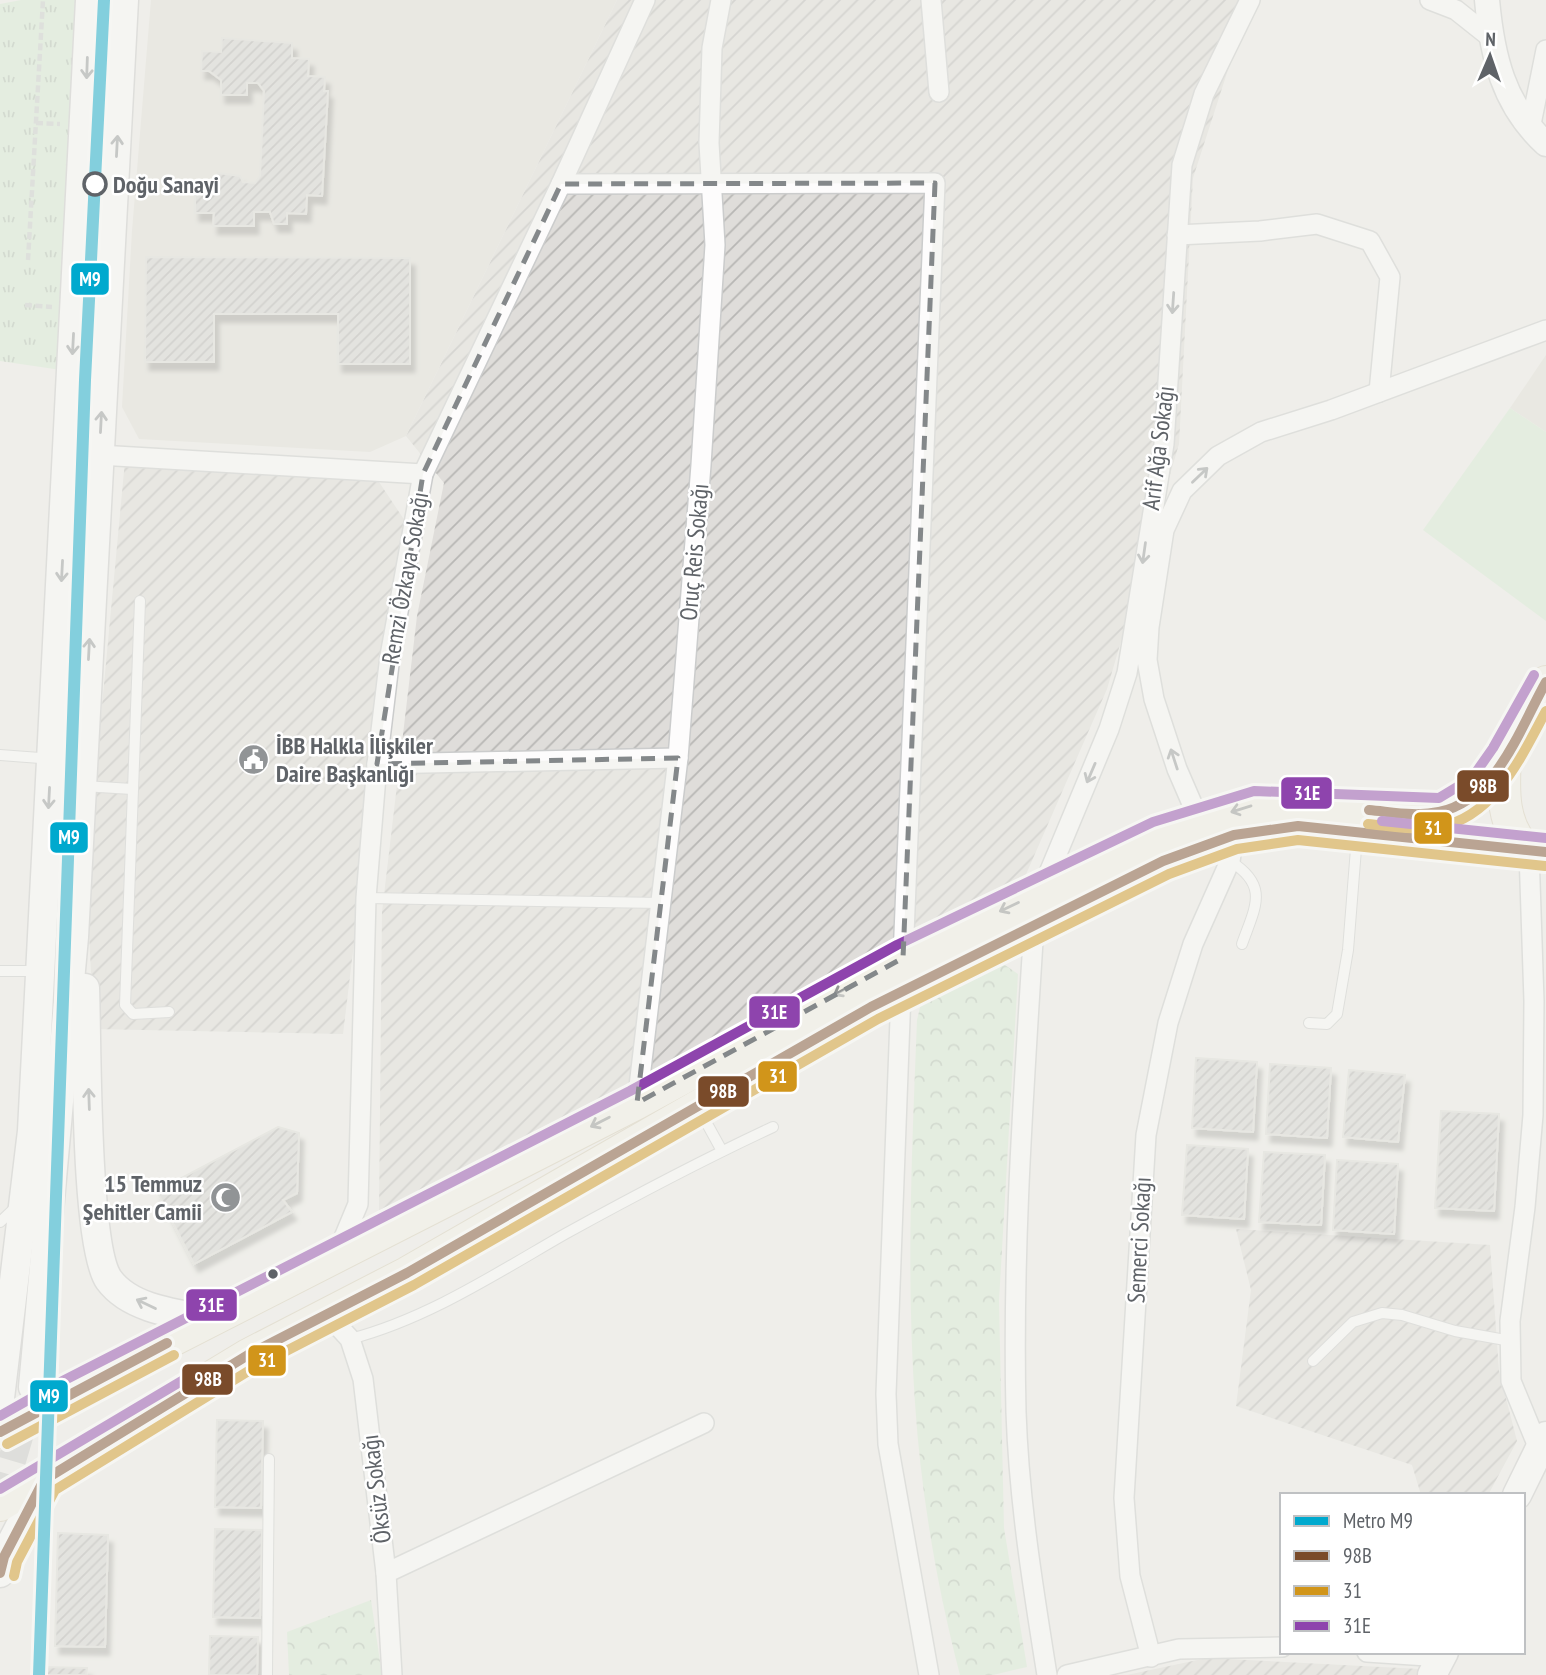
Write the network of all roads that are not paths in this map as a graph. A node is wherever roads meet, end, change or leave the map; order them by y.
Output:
1 (90, 0) edge
2 (124, 0) edge
3 (645, 0) edge
4 (721, 0) edge
5 (931, 0) edge
6 (1250, 0) edge
7 (1430, 0) edge
8 (1487, 0) edge
9 (1490, 37) junction
10 (1546, 50) edge
11 (939, 92) dead end
12 (1538, 136) edge
13 (561, 184) junction
14 (712, 186) junction
15 (1177, 235) junction
16 (1546, 330) edge
17 (1379, 392) junction
18 (99, 455) junction
19 (423, 474) junction
20 (140, 601) dead end
21 (1546, 682) edge
22 (0, 755) edge
23 (1505, 756) junction
24 (52, 757) junction
25 (678, 758) junction
26 (377, 764) junction
27 (82, 773) junction
28 (132, 789) junction
29 (1200, 822) junction
30 (1358, 833) junction
31 (1232, 848) junction
32 (1537, 852) edge
33 (1041, 892) junction
34 (366, 898) junction
35 (661, 903) junction
36 (1034, 925) junction
37 (74, 937) junction
38 (1242, 944) dead end
39 (903, 958) junction
40 (0, 971) edge
41 (40, 971) junction
42 (901, 992) junction
43 (169, 1012) dead end
44 (1309, 1023) dead end
45 (638, 1103) junction
46 (698, 1106) junction
47 (773, 1127) dead end
48 (722, 1151) junction
49 (24, 1200) junction
50 (358, 1204) junction
51 (0, 1222) edge
52 (382, 1232) junction
53 (328, 1261) junction
54 (327, 1314) junction
55 (212, 1320) junction
56 (350, 1339) junction
57 (1511, 1340) junction
58 (1314, 1361) dead end
59 (33, 1387) tunnel mouth
60 (0, 1398) tunnel mouth
61 (704, 1423) dead end
62 (0, 1432) edge
63 (1544, 1446) edge
64 (268, 1459) dead end
65 (44, 1480) junction
66 (1518, 1493) edge
67 (0, 1505) edge
68 (0, 1573) edge
69 (386, 1573) junction
70 (1280, 1647) edge
71 (1383, 1654) edge
72 (1152, 1657) junction
73 (1439, 1661) edge
74 (267, 1675) edge
75 (392, 1675) edge
76 (929, 1675) edge
77 (1047, 1675) edge
78 (1067, 1675) edge

1 -> 24 main road
18 -> 2 main road
3 - 13 street, Remzi Özkaya Sokağı
4 - 14 street, Oruç Reis Sokağı
5 - 11 street
6 - 15 street, Arif Ağa Sokağı
7 - 9 street
8 - 9 street
9 - 12 street
10 - 12 street
13 - 14 street
13 - 19 street, Remzi Özkaya Sokağı
14 - 25 street, Oruç Reis Sokağı
14 - 39 street
15 - 17 street
15 -> 33 street, Arif Ağa Sokağı
16 - 17 street
29 -> 17 street
18 - 19 street
27 -> 18 main road
19 - 26 street, Remzi Özkaya Sokağı
20 - 28 lane
21 - 23 main road
22 - 24 lane
23 -> 29 main road
23 - 32 main road
24 - 27 lane
24 -> 41 main road
25 - 26 street
25 - 35 street, Oruç Reis Sokağı
26 - 34 street, Remzi Özkaya Sokağı
27 - 28 lane
27 - 37 main road
28 - 43 lane
29 - 33 main road
30 - 31 main road
30 - 32 main road
30 - 44 lane
31 - 36 main road
31 - 38 lane
31 - 72 street, Semerci Sokağı
32 - 57 street
33 -> 39 main road
34 - 35 lane
34 - 50 street, Remzi Özkaya Sokağı
35 - 45 street, Oruç Reis Sokağı
36 - 42 main road
36 - 77 street
55 -> 37 main road
37 - 59 main road
39 -> 45 main road
40 - 41 lane
41 - 49 main road
42 - 46 main road
42 - 76 street
45 -> 52 main road
46 - 48 lane
46 - 54 main road
47 - 48 lane
48 - 56 lane
49 - 51 lane
49 - 60 main road
50 - 52 street
50 - 53 street
52 - 53 main road
53 - 55 main road
54 - 56 street, Öksüz Sokağı
54 - 65 main road
55 - 62 main road
56 - 69 street, Öksüz Sokağı
57 - 58 lane
57 - 63 street
61 - 69 street
63 - 66 main road
64 - 74 lane
65 - 67 main road
65 - 68 main road
69 - 75 street, Öksüz Sokağı
70 - 72 street
71 - 73 street
72 - 78 street

